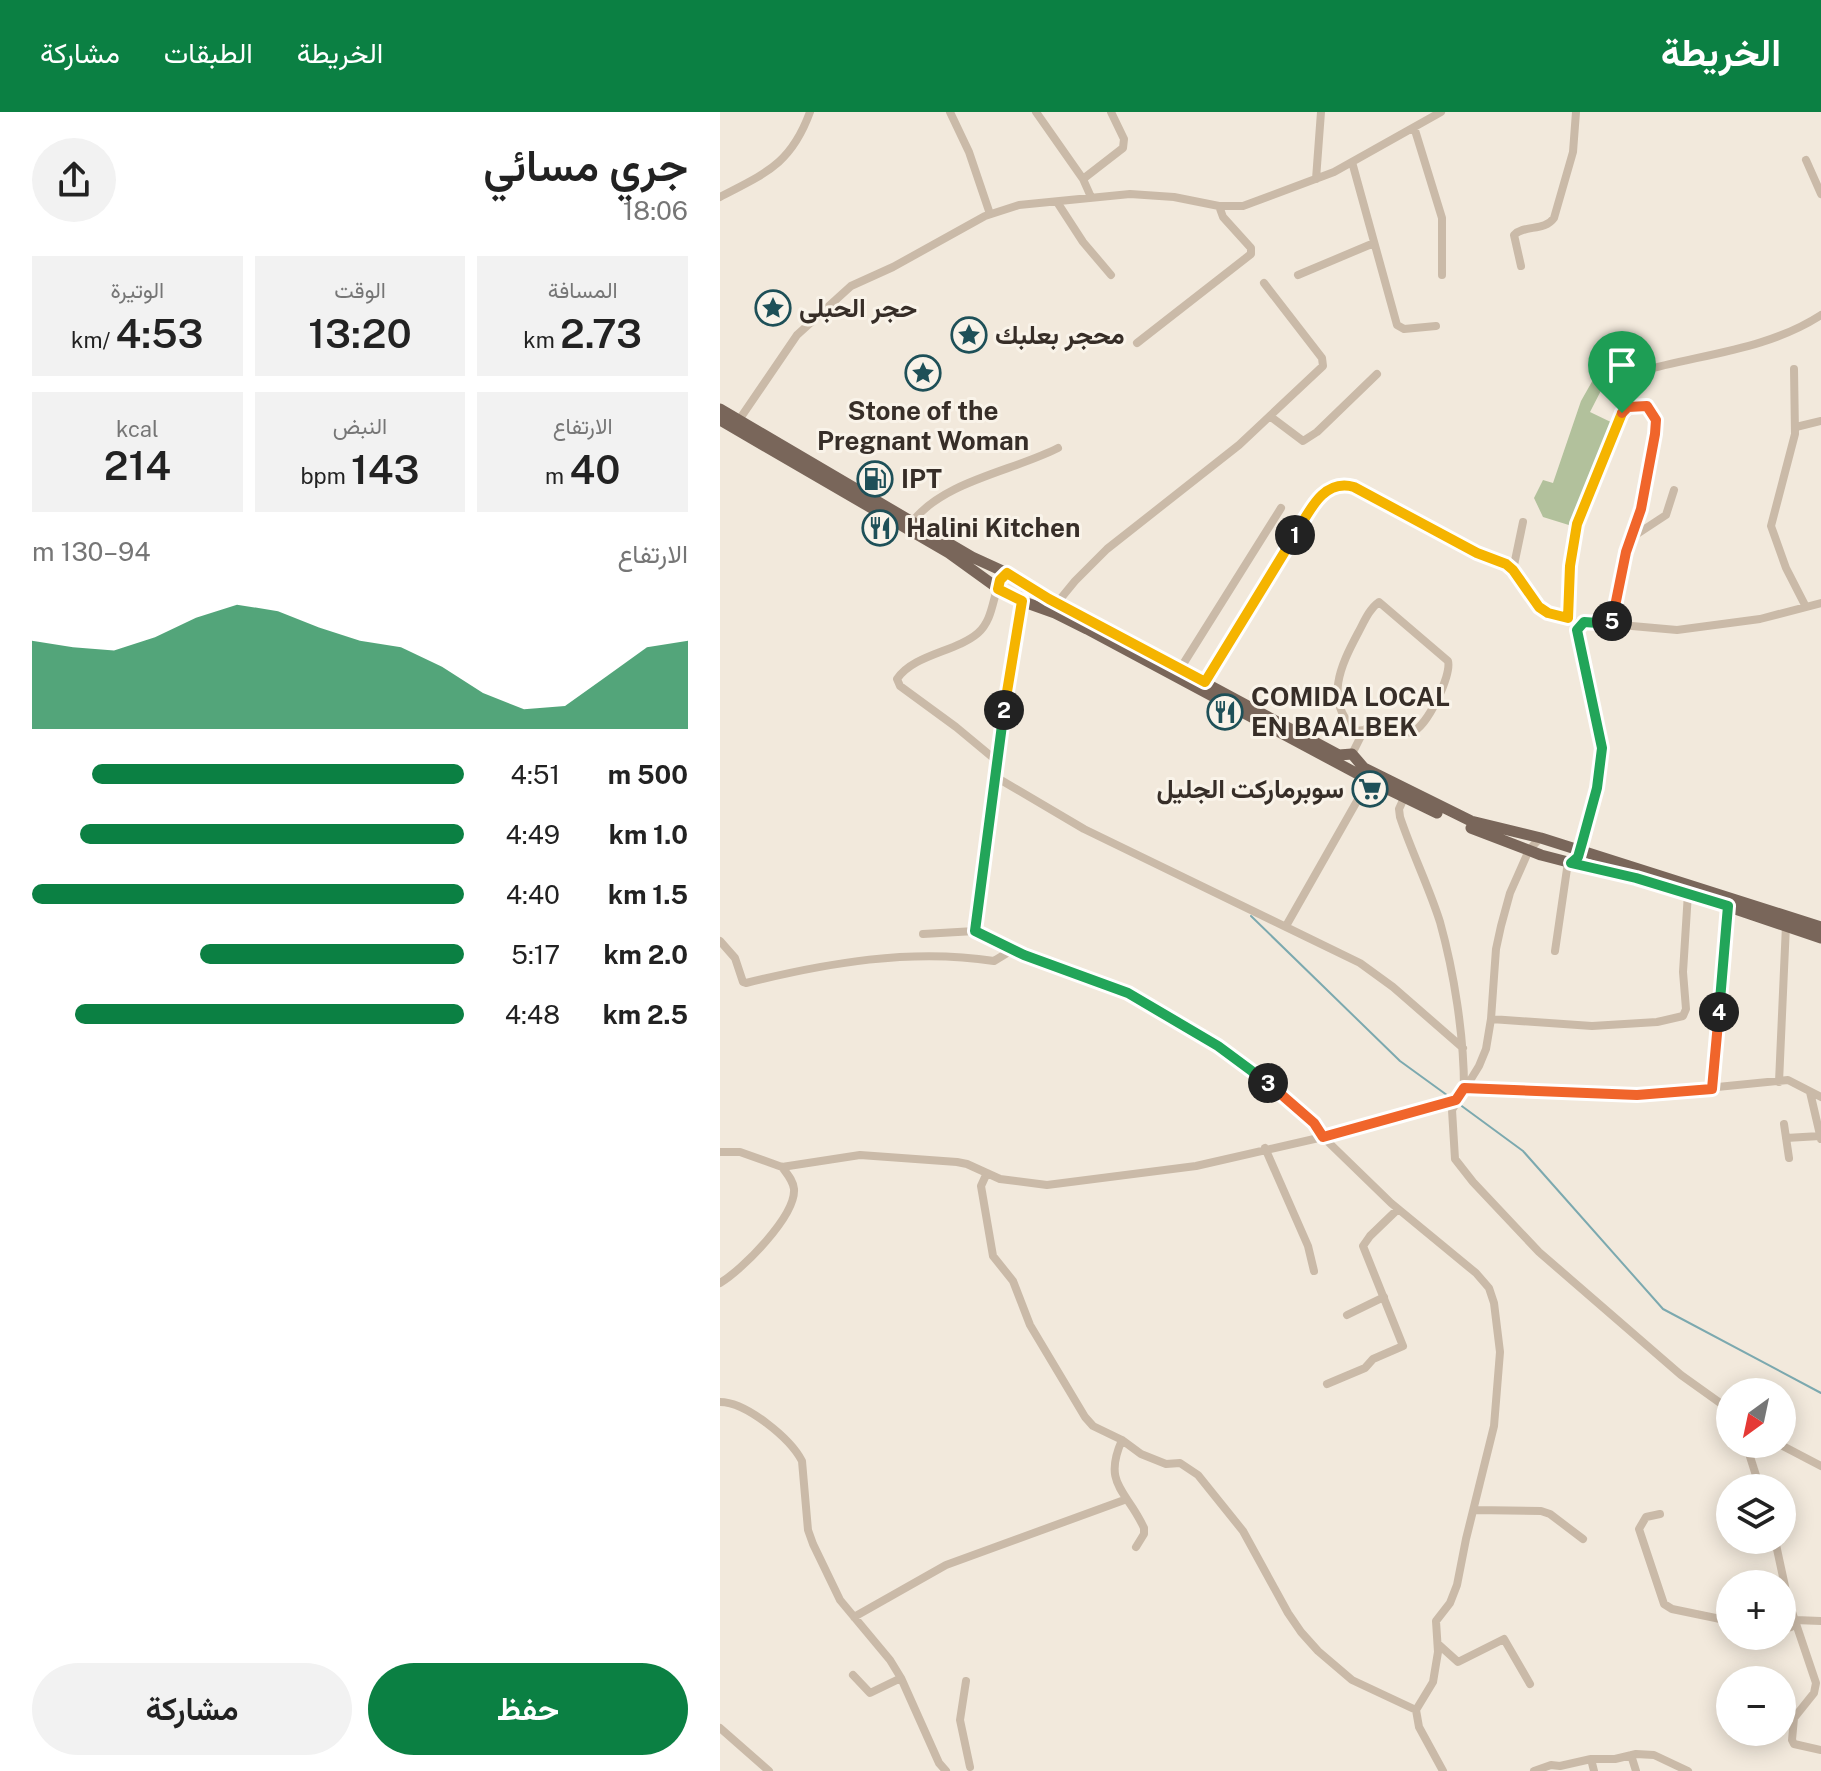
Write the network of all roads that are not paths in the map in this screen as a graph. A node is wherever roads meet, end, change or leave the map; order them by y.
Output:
1 (810, 112) edge
2 (950, 112) edge
3 (1036, 112) edge
4 (1111, 112) edge
5 (1321, 112) edge
6 (1441, 112) edge
7 (1576, 112) edge
8 (1414, 127) junction
9 (1806, 160) dead end
10 (1352, 162) junction
11 (1083, 179) junction
12 (1316, 179) junction
13 (1821, 194) edge
14 (720, 197) edge
15 (1091, 197) junction
16 (1057, 202) junction
17 (1219, 206) junction
18 (990, 214) junction
19 (1374, 243) junction
20 (1521, 266) dead end
21 (1111, 275) dead end
22 (1298, 275) dead end
23 (1442, 275) dead end
24 (1264, 283) dead end
25 (1821, 315) edge
26 (1436, 326) dead end
27 (1137, 343) dead end
28 (1794, 369) dead end
29 (1377, 374) dead end
30 (720, 409) edge
31 (1622, 413) junction
32 (1271, 417) junction
33 (720, 420) edge
34 (739, 420) junction
35 (1821, 421) edge
36 (1796, 427) junction
37 (1058, 448) dead end
38 (1674, 490) dead end
39 (1281, 508) dead end
40 (913, 521) junction
41 (1523, 522) dead end
42 (1630, 539) junction
43 (1513, 570) junction
44 (1007, 573) junction
45 (1026, 584) junction
46 (998, 589) junction
47 (1022, 601) junction
48 (1057, 603) junction
49 (1821, 603) edge
50 (1806, 607) junction
51 (1568, 618) junction
52 (1580, 624) junction
53 (1612, 624) junction
54 (1180, 669) junction
55 (1205, 682) junction
56 (1364, 730) junction
57 (1352, 754) junction
58 (997, 761) junction
59 (994, 776) junction
60 (1369, 780) junction
61 (1404, 798) junction
62 (1541, 838) junction
63 (1529, 850) junction
64 (1580, 850) junction
65 (1569, 863) junction
66 (1688, 893) junction
67 (1728, 906) junction
68 (1786, 925) junction
69 (1286, 926) junction
70 (1821, 927) edge
71 (975, 931) junction
72 (923, 934) dead end
73 (1821, 938) edge
74 (720, 941) edge
75 (1012, 950) junction
76 (1555, 951) dead end
77 (1491, 1019) junction
78 (1464, 1048) junction
79 (1779, 1082) junction
80 (1464, 1088) junction
81 (1712, 1089) junction
82 (1810, 1092) junction
83 (1821, 1097) edge
84 (1456, 1100) junction
85 (1784, 1124) dead end
86 (1323, 1137) junction
87 (1786, 1138) junction
88 (1821, 1138) edge
89 (1265, 1148) junction
90 (720, 1152) edge
91 (1789, 1158) dead end
92 (782, 1167) junction
93 (986, 1175) junction
94 (1398, 1209) junction
95 (1314, 1271) dead end
96 (720, 1283) edge
97 (1384, 1297) junction
98 (1347, 1315) dead end
99 (1327, 1384) dead end
100 (1716, 1400) edge
101 (720, 1402) edge
102 (1122, 1440) junction
103 (1796, 1453) edge
104 (1821, 1466) edge
105 (1127, 1499) junction
106 (1474, 1510) junction
107 (1660, 1514) dead end
108 (1583, 1539) dead end
109 (1136, 1547) dead end
110 (854, 1617) junction
111 (1716, 1618) edge
112 (1796, 1620) edge
113 (1821, 1621) edge
114 (1796, 1623) edge
115 (1438, 1644) junction
116 (853, 1675) dead end
117 (901, 1678) junction
118 (966, 1681) dead end
119 (1530, 1684) dead end
120 (1416, 1710) junction
121 (720, 1728) edge
122 (1821, 1750) edge
123 (1631, 1755) junction
124 (1591, 1759) junction
125 (1668, 1767) edge
126 (1552, 1768) edge
127 (970, 1769) edge
128 (769, 1771) edge
129 (946, 1771) edge
130 (957, 1771) edge
131 (1443, 1771) edge
132 (1534, 1771) edge
133 (1594, 1771) edge
134 (1636, 1771) edge
135 (1688, 1771) edge

1 - 14 street
2 - 18 street
3 - 11 street
4 - 11 street
5 - 12 street
6 - 8 street
7 - 20 street
8 - 10 street
8 - 23 street
9 - 13 street
10 - 12 street
10 - 19 street
11 - 15 street
12 - 17 street
15 - 16 street
15 - 17 street
16 - 18 street
16 - 21 street
17 - 27 street
18 - 34 street
19 - 22 street
19 - 26 street
24 - 32 street
25 - 31 street
28 - 36 street
29 - 32 street
30 - 34 main road
31 - 42 street
31 - 51 street
32 - 48 street
33 - 46 main road
34 - 40 main road
35 - 36 street
36 - 50 street
37 - 40 street
38 - 42 street
39 - 54 street
40 - 44 main road
41 - 43 street
42 - 53 street
43 - 51 street
43 - 55 street
44 - 45 main road
44 - 46 street
45 - 47 street
45 - 48 main road
46 - 47 main road
46 - 58 street
47 - 58 street
47 - 60 main road
48 - 54 main road
49 - 50 street
50 - 53 street
51 - 52 street
52 - 53 street
52 - 64 street
54 - 55 main road
55 - 57 main road
56 - 56 street
56 - 57 street
57 - 62 main road
58 - 59 street
59 - 69 street
59 - 71 street
60 - 61 main road
60 - 69 street
61 - 63 main road
61 - 78 street
62 - 63 street
62 - 64 main road
63 - 65 main road
63 - 77 street
64 - 65 street
64 - 70 main road
65 - 66 main road
65 - 76 street
66 - 67 main road
66 - 77 street
67 - 68 main road
67 - 81 street
68 - 73 main road
68 - 79 street
69 - 78 street
71 - 72 street
71 - 75 street
74 - 75 street
75 - 86 street
77 - 80 street
78 - 80 street
79 - 81 street
79 - 82 street
80 - 81 street
80 - 84 street
82 - 83 street
82 - 88 street
84 - 86 street
84 - 100 street
85 - 87 street
86 - 89 street
86 - 94 street
87 - 88 street
87 - 91 street
89 - 93 street
89 - 95 street
90 - 92 street
92 - 93 street
92 - 96 street
93 - 102 street
94 - 97 street
94 - 106 street
97 - 98 street
97 - 99 street
101 - 110 street
102 - 105 street
102 - 120 street
103 - 104 street
105 - 109 street
105 - 110 street
106 - 108 street
106 - 115 street
107 - 111 street
110 - 117 street
112 - 113 street
114 - 122 street
115 - 119 street
115 - 120 street
116 - 117 street
117 - 129 street
118 - 127 street
120 - 131 street
121 - 128 street
123 - 124 street
123 - 125 street
123 - 134 street
124 - 126 street
124 - 133 street
125 - 135 street
126 - 132 street
127 - 130 street

